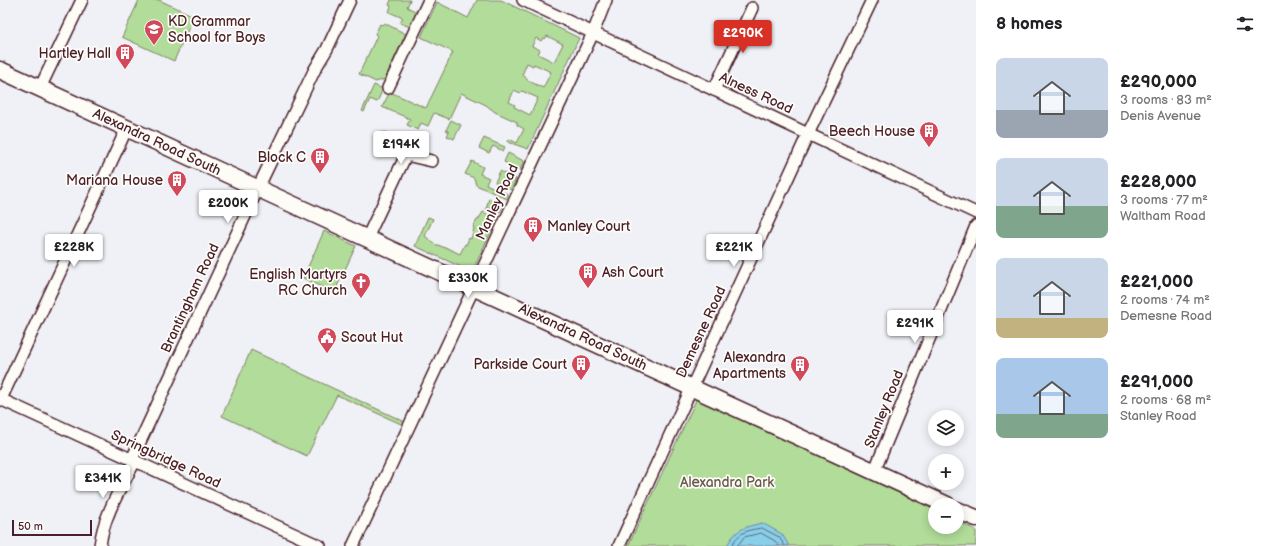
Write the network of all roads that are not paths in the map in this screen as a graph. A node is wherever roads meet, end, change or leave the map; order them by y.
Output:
1 (82, 0) edge
2 (350, 0) edge
3 (429, 0) edge
4 (523, 0) edge
5 (606, 0) edge
6 (872, 0) edge
7 (752, 8) dead end
8 (593, 33) junction
9 (0, 70) edge
10 (40, 88) junction
11 (388, 88) dead end
12 (714, 90) junction
13 (127, 128) junction
14 (808, 134) junction
15 (385, 139) dead end
16 (406, 155) junction
17 (432, 161) dead end
18 (258, 188) junction
19 (976, 213) edge
20 (976, 226) edge
21 (367, 238) junction
22 (474, 287) junction
23 (692, 387) junction
24 (0, 399) edge
25 (133, 460) junction
26 (874, 472) junction
27 (932, 498) edge
28 (964, 513) edge
29 (976, 518) edge
30 (100, 546) edge
31 (320, 546) edge
32 (353, 546) edge
33 (619, 546) edge

1 - 10 street
2 - 18 street, Brantingham Road
3 - 11 street
4 - 8 street, Alness Road
5 - 8 street, Manley Road
6 - 14 street, Demesne Road
7 - 12 street
8 - 12 street, Alness Road
8 - 22 street, Manley Road
9 - 10 street, Alexandra Road South
10 - 13 street, Alexandra Road South
12 - 14 street, Alness Road
13 - 18 street, Alexandra Road South
13 - 24 street
14 - 19 street, Alness Road
14 - 23 street, Demesne Road
15 - 16 street
16 - 17 street
16 - 21 street
18 - 21 street, Alexandra Road South
18 - 25 street, Brantingham Road
20 - 26 street, Stanley Road
21 - 22 street, Alexandra Road South
22 - 23 street, Alexandra Road South
22 - 32 street, Manley Road
23 - 26 street, Alexandra Road South
23 - 33 street, Demesne Road
24 - 25 street, Springbridge Road
25 - 30 street, Brantingham Road
25 - 31 street, Springbridge Road
26 - 27 street, Alexandra Road South
28 - 29 street

